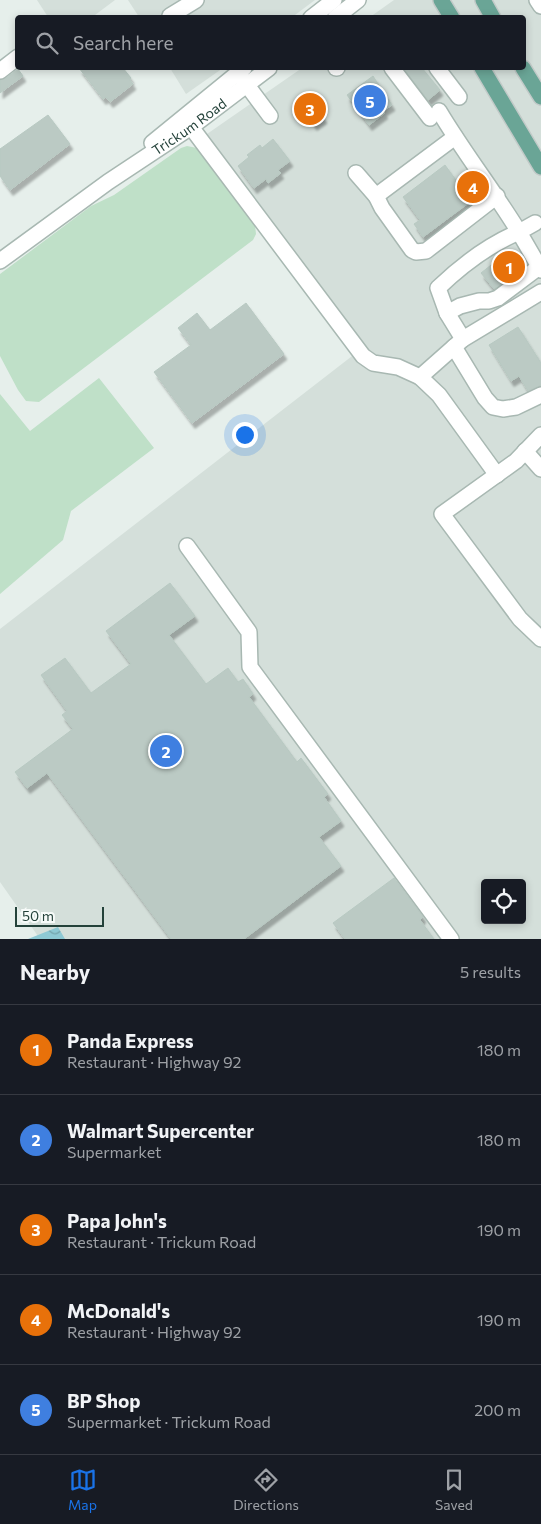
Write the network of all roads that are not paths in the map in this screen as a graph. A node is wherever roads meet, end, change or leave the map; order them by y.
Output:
1 (196, 0) edge
2 (334, 0) edge
3 (358, 0) edge
4 (441, 0) edge
5 (483, 0) edge
6 (536, 0) edge
7 (541, 6) edge
8 (172, 15) edge
9 (315, 15) edge
10 (339, 15) edge
11 (450, 15) edge
12 (491, 15) edge
13 (15, 60) edge
14 (240, 70) edge
15 (266, 70) edge
16 (394, 70) edge
17 (439, 70) edge
18 (483, 70) edge
19 (524, 70) edge
20 (0, 71) edge
21 (246, 85) junction
22 (459, 97) dead end
23 (541, 97) edge
24 (270, 116) dead end
25 (191, 127) junction
26 (455, 137) junction
27 (541, 167) edge
28 (356, 172) dead end
29 (108, 182) junction
30 (376, 196) junction
31 (496, 196) junction
32 (539, 219) edge
33 (519, 232) junction
34 (0, 261) edge
35 (540, 268) edge
36 (541, 292) edge
37 (446, 314) junction
38 (459, 343) junction
39 (420, 377) junction
40 (541, 395) edge
41 (541, 435) edge
42 (525, 451) junction
43 (541, 469) edge
44 (497, 475) junction
45 (187, 546) dead end
46 (541, 639) edge
47 (451, 939) edge

1 - 8 street
2 - 9 street
3 - 10 street
4 - 11 main road
5 - 12 main road
6 - 7 street
13 - 20 street
14 - 21 street
14 - 29 street, Trickum Road
15 - 21 street, Trickum Road
16 - 26 street
17 - 22 street
18 - 27 main road
19 - 23 main road
21 - 24 street
21 - 25 street, Trickum Road
25 - 29 street, Trickum Road
25 - 39 street
26 - 30 street
26 - 31 street
28 - 30 street
29 - 34 street, Trickum Road
30 - 31 street
31 - 33 street
32 - 33 street
33 - 35 street
33 - 37 street
35 - 37 street
36 - 38 street
37 - 38 street
38 - 39 street
38 - 40 street
39 - 44 street
41 - 42 street
42 - 43 street
42 - 44 street
44 - 46 street
45 - 47 street

